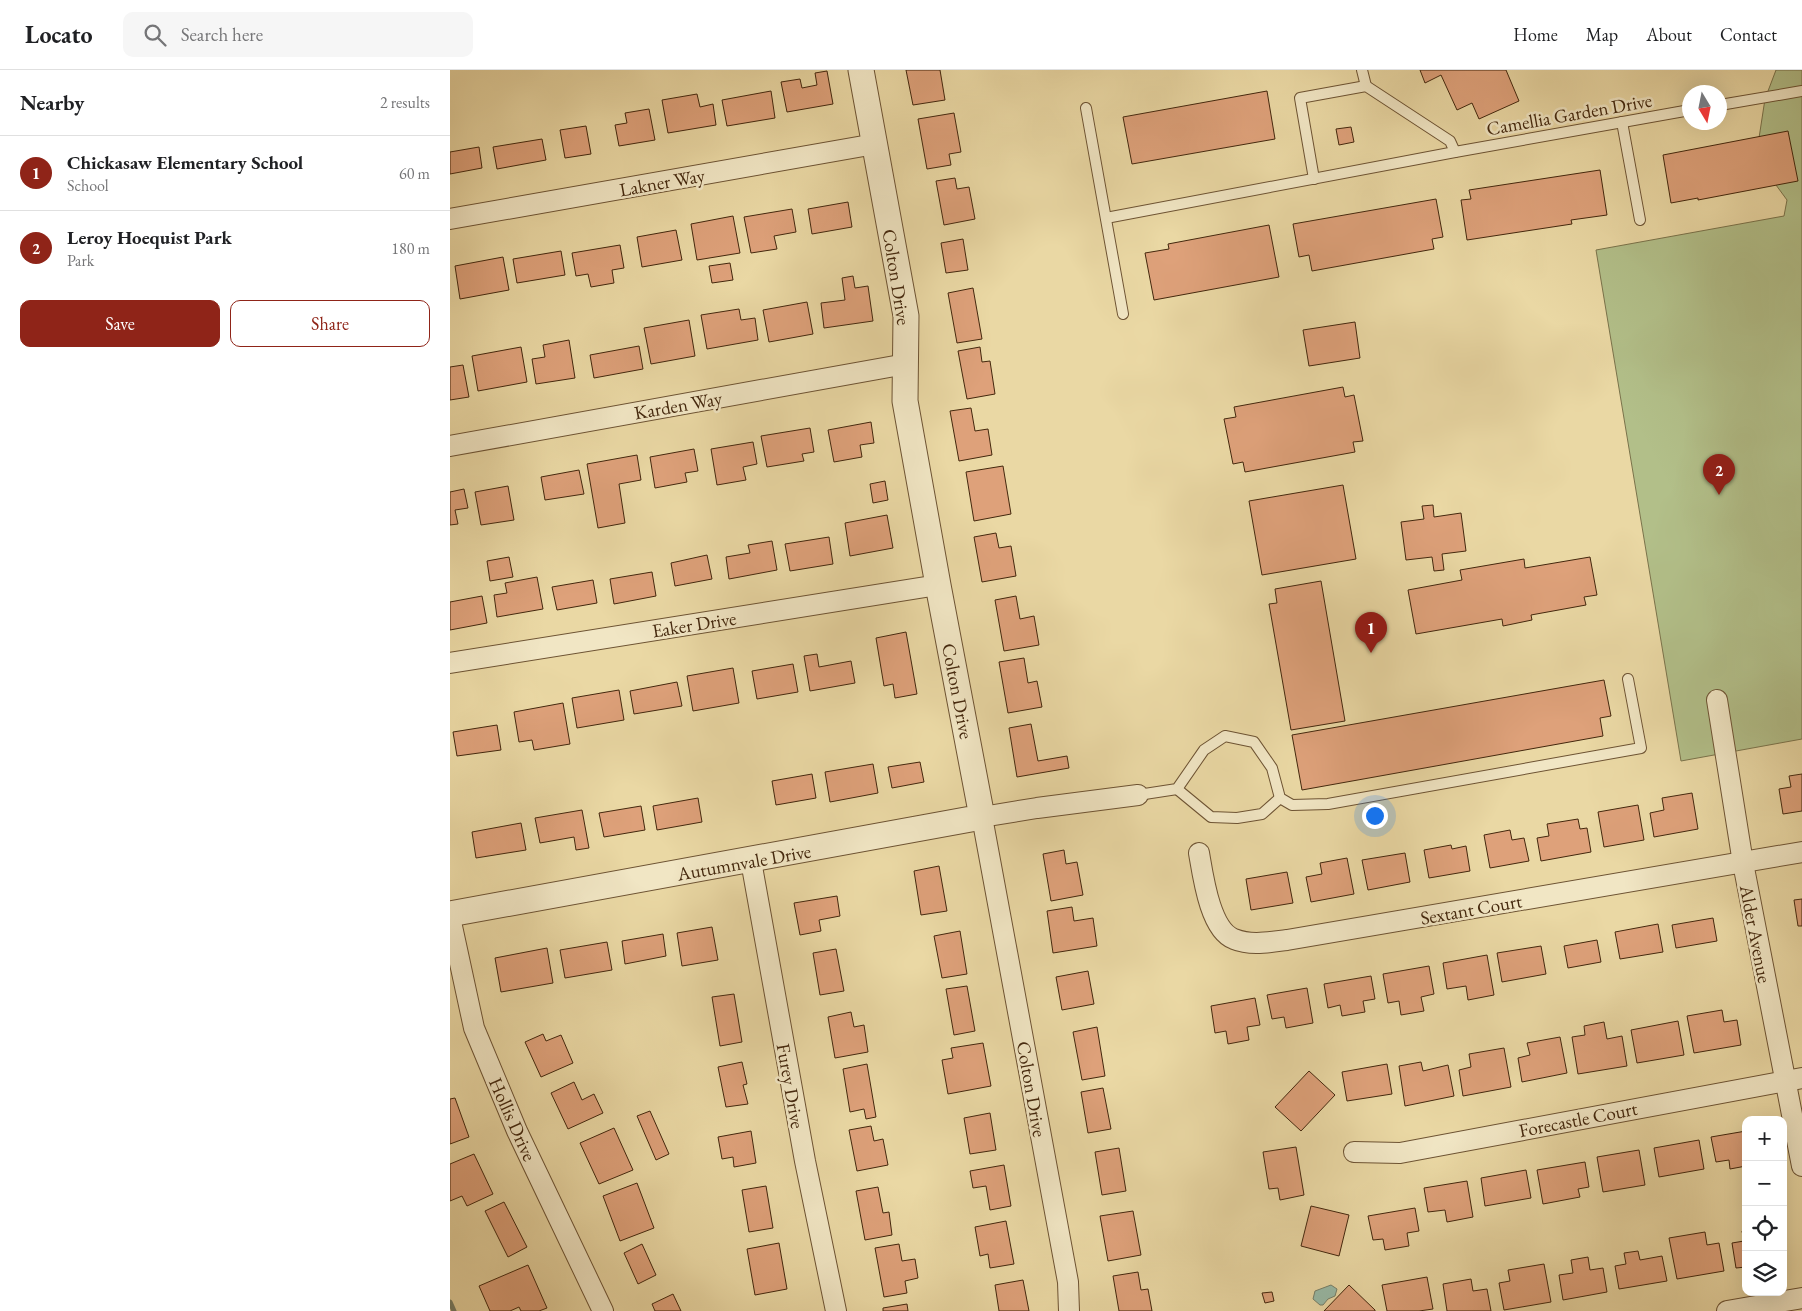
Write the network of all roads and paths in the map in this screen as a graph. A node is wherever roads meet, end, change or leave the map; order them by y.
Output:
1 (861, 70) edge
2 (1362, 70) edge
3 (1366, 86) junction
4 (1802, 91) edge
5 (1727, 104) edge
6 (1086, 108) dead end
7 (1682, 111) edge
8 (1622, 122) junction
9 (875, 144) junction
10 (1455, 152) junction
11 (1314, 179) junction
12 (1106, 218) junction
13 (450, 219) edge
14 (1640, 220) dead end
15 (1123, 314) dead end
16 (906, 364) junction
17 (450, 446) edge
18 (938, 585) junction
19 (450, 663) edge
20 (1628, 679) dead end
21 (1717, 700) dead end
22 (1177, 789) junction
23 (978, 792) junction
24 (1138, 795) joint
25 (1280, 798) junction
26 (1038, 808) junction
27 (982, 818) junction
28 (1802, 852) edge
29 (1198, 854) dead end
30 (751, 860) junction
31 (1742, 863) junction
32 (450, 915) edge
33 (1794, 1079) edge
34 (1354, 1152) dead end
35 (1802, 1166) edge
36 (1802, 1298) edge
37 (604, 1311) edge
38 (836, 1311) edge
39 (1069, 1311) edge
40 (1727, 1311) edge

1 - 9 street, Colton Drive
2 - 3 lane
3 - 10 lane
3 - 11 lane
4 - 5 lane
6 - 12 lane
7 - 8 lane, Camellia Garden Drive
8 - 10 lane, Camellia Garden Drive
8 - 14 lane
9 - 13 street, Lakner Way
9 - 16 street, Colton Drive
10 - 11 lane, Camellia Garden Drive
11 - 12 lane, Camellia Garden Drive
12 - 15 lane
16 - 17 street, Karden Way
16 - 18 street, Colton Drive
18 - 19 street, Eaker Drive
18 - 23 street, Colton Drive
20 - 25 lane
21 - 31 street, Alder Avenue
22 - 24 lane
22 - 25 lane
22 - 25 lane
23 - 26 street, Autumnvale Drive
23 - 27 street, Colton Drive
24 - 26 street, Autumnvale Drive
26 - 27 street, Autumnvale Drive
27 - 30 street, Autumnvale Drive
27 - 39 street, Colton Drive
28 - 31 street, Sextant Court
29 - 31 street, Sextant Court
30 - 32 street, Autumnvale Drive
30 - 38 street, Furey Drive
31 - 33 street, Alder Avenue
32 - 37 street, Hollis Drive
33 - 34 street, Forecastle Court
33 - 35 street, Alder Avenue
36 - 40 street

